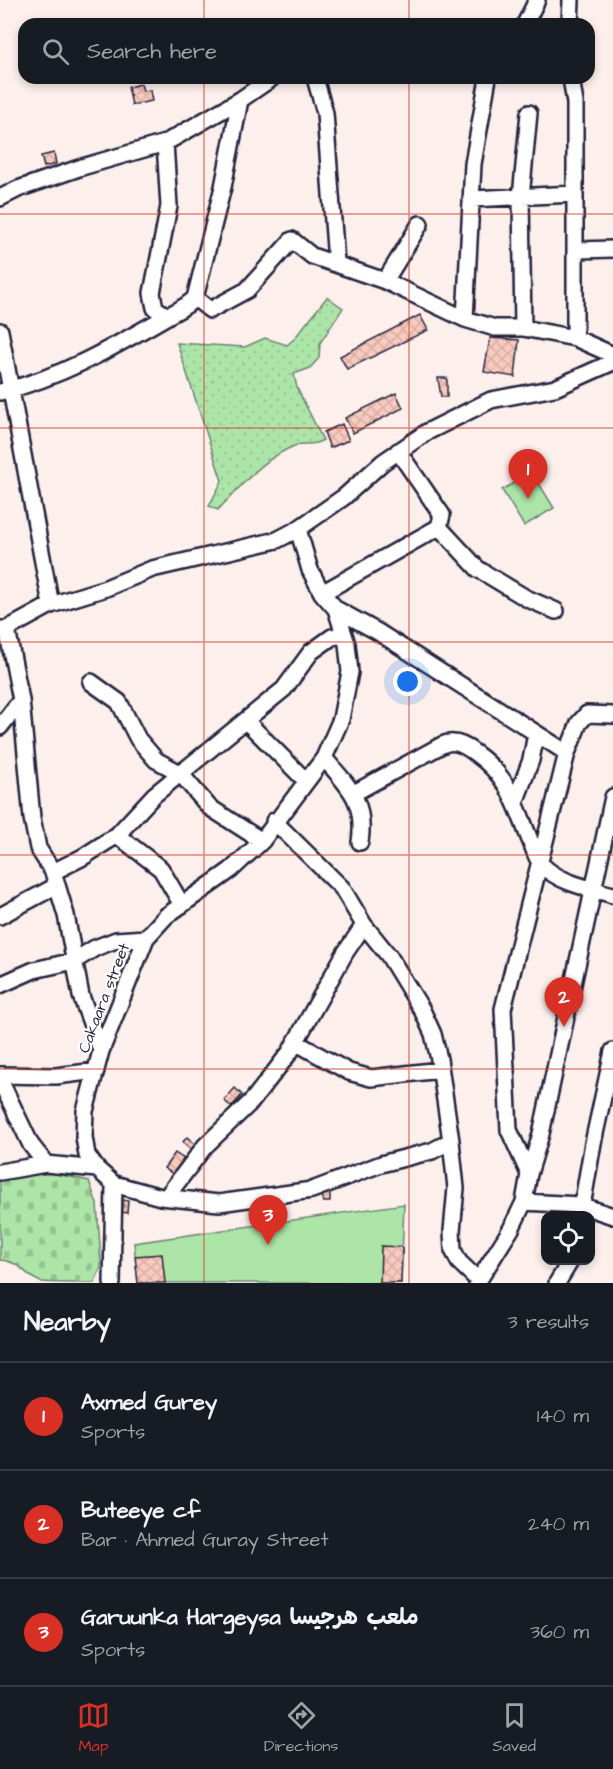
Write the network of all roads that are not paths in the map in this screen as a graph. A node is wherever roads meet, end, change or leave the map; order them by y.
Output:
1 (537, 0) edge
2 (571, 0) edge
3 (528, 18) edge
4 (570, 18) edge
5 (263, 84) edge
6 (317, 84) edge
7 (487, 84) edge
8 (572, 84) edge
9 (240, 100) junction
10 (529, 113) dead end
11 (165, 143) junction
12 (575, 194) junction
13 (521, 197) junction
14 (0, 198) edge
15 (472, 199) junction
16 (420, 224) dead end
17 (613, 249) edge
18 (577, 250) junction
19 (336, 262) junction
20 (385, 281) junction
21 (195, 298) junction
22 (167, 316) junction
23 (465, 319) junction
24 (523, 328) junction
25 (0, 332) edge
26 (575, 338) junction
27 (613, 355) edge
28 (613, 362) edge
29 (5, 391) edge
30 (399, 451) junction
31 (439, 527) junction
32 (298, 529) junction
33 (322, 593) junction
34 (51, 605) junction
35 (336, 609) junction
36 (556, 611) dead end
37 (3, 629) edge
38 (343, 635) junction
39 (91, 682) dead end
40 (21, 700) junction
41 (613, 715) edge
42 (247, 722) junction
43 (0, 727) edge
44 (536, 734) junction
45 (567, 753) junction
46 (324, 758) junction
47 (180, 773) junction
48 (306, 781) junction
49 (354, 793) junction
50 (613, 797) edge
51 (516, 801) junction
52 (274, 821) junction
53 (117, 835) junction
54 (262, 841) junction
55 (360, 842) dead end
56 (539, 863) junction
57 (55, 879) junction
58 (594, 889) junction
59 (613, 895) edge
60 (182, 905) junction
61 (0, 916) edge
62 (364, 925) junction
63 (146, 938) junction
64 (74, 961) junction
65 (0, 985) edge
66 (295, 1042) junction
67 (101, 1051) junction
68 (613, 1051) edge
69 (440, 1070) junction
70 (96, 1071) junction
71 (0, 1075) edge
72 (0, 1080) edge
73 (451, 1141) junction
74 (46, 1164) junction
75 (97, 1169) junction
76 (0, 1172) edge
77 (529, 1174) junction
78 (114, 1184) junction
79 (167, 1196) junction
80 (524, 1202) junction
81 (579, 1210) edge
82 (613, 1216) edge
83 (568, 1265) edge
84 (478, 1282) edge
85 (111, 1283) edge
86 (557, 1283) edge

1 - 3 street
2 - 4 street
5 - 9 street
6 - 19 street
7 - 15 street
8 - 12 street
9 - 11 street
9 - 21 street
10 - 13 street
11 - 14 street
11 - 22 street
12 - 13 street
12 - 18 street
13 - 15 street
13 - 24 street
15 - 23 street
16 - 20 street
17 - 18 street
18 - 26 street
19 - 20 street
19 - 21 street
20 - 23 street
21 - 22 street
22 - 29 street
23 - 24 street
24 - 26 street
25 - 29 street
26 - 27 street
28 - 30 street
29 - 34 street
30 - 31 street
30 - 32 street
31 - 33 street
31 - 36 street
32 - 33 street
32 - 34 street
33 - 35 street
34 - 37 street
35 - 38 street, Cakaara street
35 - 44 street
37 - 40 street
38 - 42 street
38 - 46 street, Cakaara street
39 - 47 street
40 - 43 street
40 - 57 street
41 - 45 street
42 - 47 street
42 - 48 street
44 - 45 street
44 - 51 street
45 - 56 street
46 - 48 street, Cakaara street
46 - 49 street
47 - 53 street
47 - 54 street
48 - 52 street, Cakaara street
49 - 51 street
49 - 55 street
50 - 58 street
51 - 56 street
52 - 54 street, Cakaara street
52 - 62 street
53 - 57 street
53 - 60 street
54 - 60 street, Cakaara street
56 - 58 street
56 - 77 street
57 - 61 street
57 - 64 street
58 - 59 street
58 - 77 street
60 - 63 street, Cakaara street
62 - 66 street
62 - 69 street
63 - 64 street
63 - 67 street, Cakaara street
64 - 65 street
64 - 67 street
66 - 69 street
66 - 79 street
67 - 70 street, Cakaara street
68 - 81 street
69 - 73 street
70 - 71 street
70 - 75 street, Cakaara street
72 - 74 street
73 - 79 street
73 - 84 street
74 - 75 street
74 - 76 street
75 - 78 street
77 - 80 street
78 - 79 street
78 - 85 street
80 - 81 street
80 - 84 street
81 - 82 street
83 - 86 street

